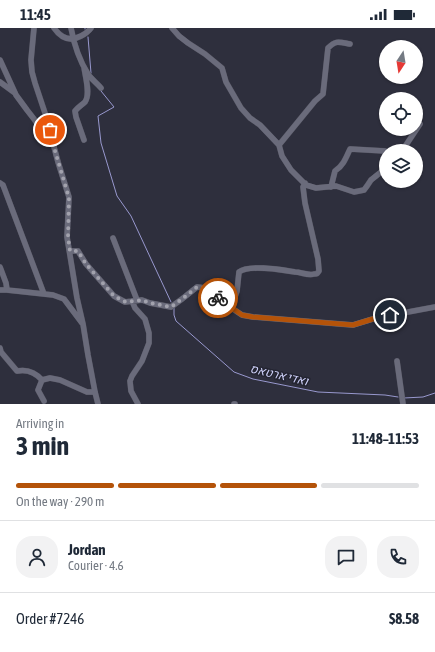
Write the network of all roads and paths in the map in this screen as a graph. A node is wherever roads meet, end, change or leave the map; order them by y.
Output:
1 (34, 28) edge
2 (54, 28) edge
3 (71, 28) edge
4 (91, 28) edge
5 (172, 28) edge
6 (73, 39) junction
7 (350, 44) dead end
8 (0, 60) edge
9 (84, 67) junction
10 (0, 82) edge
11 (101, 88) dead end
12 (16, 95) junction
13 (84, 140) dead end
14 (53, 144) junction
15 (279, 145) junction
16 (379, 151) edge
17 (379, 174) edge
18 (0, 183) edge
19 (305, 183) junction
20 (331, 187) junction
21 (113, 238) dead end
22 (70, 251) junction
23 (0, 267) edge
24 (0, 290) edge
25 (7, 290) junction
26 (44, 294) junction
27 (135, 300) junction
28 (435, 307) edge
29 (231, 308) junction
30 (83, 324) junction
31 (0, 348) edge
32 (396, 361) dead end
33 (42, 380) junction
34 (95, 392) junction
35 (44, 401) dead end
36 (98, 404) edge
37 (138, 404) edge
38 (402, 404) edge

1 - 14 street
2 - 6 street
3 - 6 street
4 - 6 street
5 - 15 street
6 - 9 street
7 - 15 street
8 - 12 street
9 - 11 street
9 - 13 street
10 - 12 street
12 - 14 street
14 - 22 street
15 - 19 street
16 - 20 street
17 - 20 street
18 - 26 street
19 - 20 street
19 - 29 street
21 - 27 street
22 - 27 street
22 - 30 street
23 - 25 street
24 - 25 street
25 - 26 street
26 - 30 street
27 - 29 street
27 - 37 street
28 - 29 street
30 - 34 street
31 - 33 street
32 - 38 street
33 - 34 street
33 - 35 street
34 - 36 street

